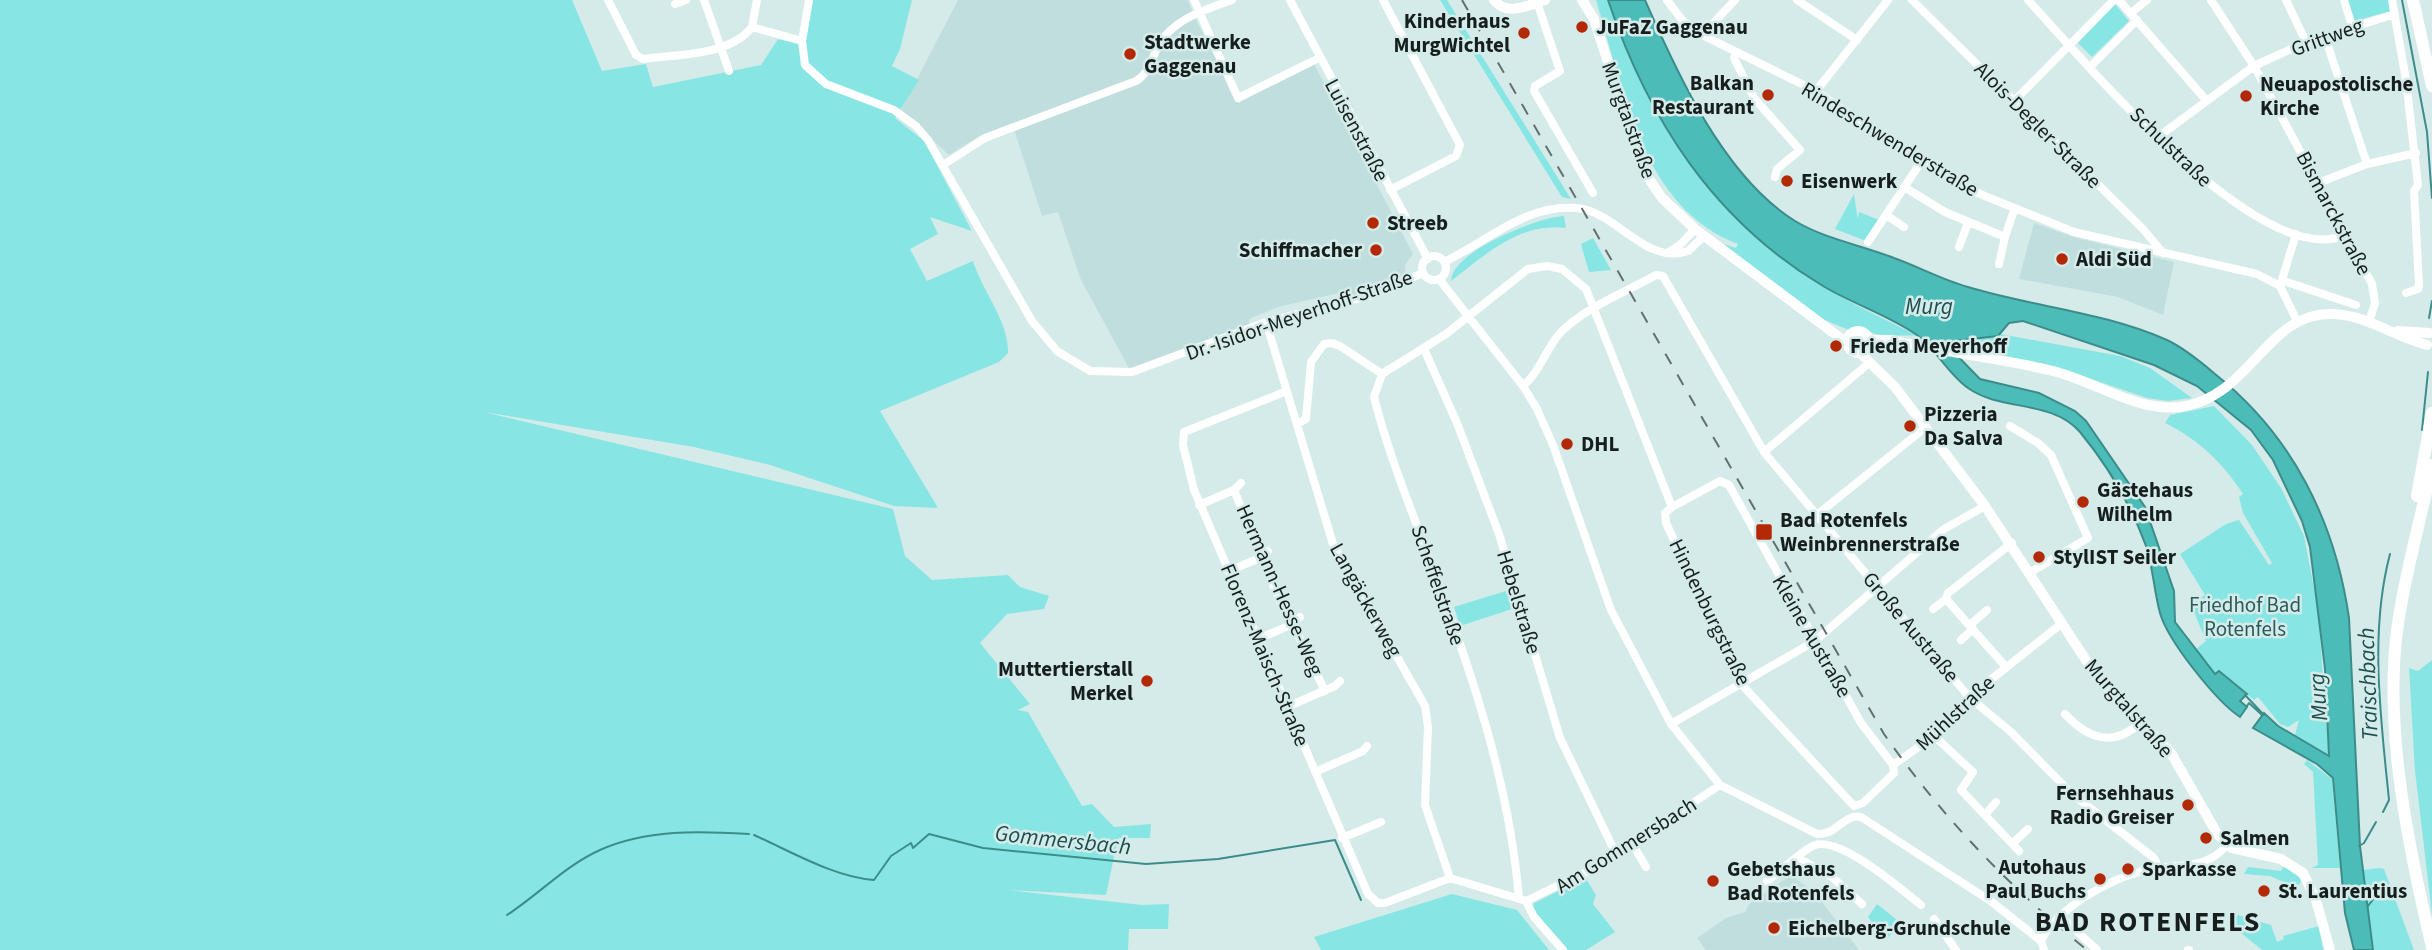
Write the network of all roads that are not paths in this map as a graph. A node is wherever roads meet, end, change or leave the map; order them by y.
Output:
1 (608, 0) edge
2 (686, 0) edge
3 (704, 0) edge
4 (757, 0) edge
5 (809, 0) edge
6 (1194, 0) edge
7 (1232, 0) edge
8 (1290, 0) edge
9 (1383, 0) edge
10 (1494, 0) edge
11 (1583, 0) edge
12 (1667, 0) edge
13 (1735, 0) edge
14 (1797, 0) edge
15 (1888, 0) edge
16 (1912, 0) edge
17 (2028, 0) edge
18 (2116, 0) edge
19 (2147, 0) edge
20 (2211, 0) edge
21 (2286, 0) edge
22 (2344, 0) edge
23 (2392, 0) edge
24 (2413, 0) edge
25 (1541, 1) edge
26 (674, 4) dead end
27 (1198, 12) junction
28 (2395, 14) junction
29 (2134, 17) junction
30 (752, 26) junction
31 (2352, 26) junction
32 (1702, 35) junction
33 (2325, 37) junction
34 (1857, 40) junction
35 (802, 41) junction
36 (2306, 42) junction
37 (2070, 45) junction
38 (721, 47) junction
39 (1736, 54) junction
40 (1319, 58) junction
41 (2254, 65) junction
42 (2090, 66) junction
43 (729, 71) dead end
44 (2432, 86) edge
45 (1816, 92) junction
46 (2206, 100) junction
47 (2014, 101) junction
48 (2158, 137) junction
49 (2416, 153) junction
50 (1921, 162) junction
51 (2367, 164) junction
52 (943, 165) junction
53 (1775, 177) dead end
54 (2318, 183) junction
55 (1904, 187) junction
56 (1390, 190) junction
57 (1593, 193) dead end
58 (2014, 210) junction
59 (1886, 215) junction
60 (1968, 223) junction
61 (1904, 227) dead end
62 (1695, 229) junction
63 (2296, 234) junction
64 (2345, 235) junction
65 (1704, 236) junction
66 (2005, 237) junction
67 (1868, 242) dead end
68 (1959, 247) dead end
69 (1667, 253) junction
70 (2167, 253) junction
71 (1428, 259) junction
72 (1444, 262) junction
73 (1999, 264) dead end
74 (1423, 273) junction
75 (1439, 279) junction
76 (2282, 283) junction
77 (2406, 293) dead end
78 (2357, 305) dead end
79 (1595, 309) junction
80 (1466, 318) junction
81 (2297, 321) junction
82 (1266, 322) junction
83 (2372, 323) junction
84 (2430, 331) edge
85 (1849, 338) junction
86 (1865, 348) junction
87 (1423, 349) junction
88 (2430, 350) edge
89 (1868, 364) junction
90 (1881, 373) junction
91 (1382, 374) junction
92 (1523, 386) junction
93 (1287, 391) junction
94 (2432, 413) edge
95 (1297, 424) junction
96 (2010, 426) dead end
97 (1926, 427) junction
98 (1764, 452) junction
99 (2432, 465) edge
100 (1241, 483) dead end
101 (1234, 490) junction
102 (1199, 505) junction
103 (1985, 506) junction
104 (1672, 507) junction
105 (2432, 508) edge
106 (1818, 514) junction
107 (2012, 543) junction
108 (1265, 554) junction
109 (2411, 559) junction
110 (1229, 571) junction
111 (2031, 572) junction
112 (1878, 587) junction
113 (1946, 598) junction
114 (1933, 609) dead end
115 (1987, 610) dead end
116 (1300, 617) dead end
117 (1293, 624) junction
118 (2061, 624) junction
119 (1972, 627) junction
120 (2397, 631) junction
121 (1258, 639) junction
122 (1961, 640) dead end
123 (1815, 641) junction
124 (2006, 667) junction
125 (1340, 681) dead end
126 (1742, 685) junction
127 (1325, 691) junction
128 (1969, 697) junction
129 (1287, 707) junction
130 (2065, 714) dead end
131 (2141, 722) junction
132 (1671, 724) junction
133 (1934, 736) junction
134 (1367, 746) dead end
135 (1893, 765) junction
136 (1315, 772) junction
137 (1720, 785) junction
138 (1996, 802) dead end
139 (1858, 811) junction
140 (1985, 815) junction
141 (1381, 822) dead end
142 (2028, 829) dead end
143 (1342, 838) junction
144 (1632, 843) junction
145 (2013, 843) junction
146 (2227, 845) junction
147 (2019, 850) dead end
148 (1616, 854) junction
149 (1798, 858) junction
150 (1646, 867) dead end
151 (2159, 868) junction
152 (1450, 878) junction
153 (1767, 881) dead end
154 (1523, 900) junction
155 (1862, 904) dead end
156 (1921, 905) dead end
157 (2060, 916) junction
158 (1934, 919) dead end
159 (2041, 941) junction
160 (2432, 947) edge
161 (1563, 950) edge
162 (1956, 950) edge
163 (2043, 950) edge
164 (2097, 950) edge
165 (2330, 950) edge

1 - 38 street
2 - 26 street
3 - 38 street
4 - 30 street
5 - 35 street
6 - 27 street
7 - 27 street
8 - 40 street, Luisenstraße
9 - 56 street
10 - 25 street
11 - 62 street, Murgtalstraße
12 - 32 street, Rindeschwenderstraße
13 - 32 street
14 - 34 street
15 - 34 street
16 - 47 street, Alois-Degler-Straße
17 - 37 street, Schulstraße
18 - 29 street
18 - 37 street
19 - 29 street
20 - 41 street, Bismarckstraße
21 - 36 street
22 - 31 street
23 - 28 street
24 - 44 main road
25 - 57 street
27 - 40 street
27 - 52 street
28 - 31 street, Grittweg
28 - 49 street
29 - 42 street
29 - 46 street
30 - 35 street
30 - 38 street
31 - 33 street, Grittweg
32 - 39 street, Rindeschwenderstraße
33 - 36 street, Grittweg
33 - 51 street
34 - 45 street
35 - 52 street, Dr.-Isidor-Meyerhoff-Straße
36 - 41 street, Grittweg
37 - 42 street, Schulstraße
37 - 47 street
38 - 43 street
39 - 45 street, Rindeschwenderstraße
39 - 53 street
40 - 56 street, Luisenstraße
41 - 46 street, Grittweg
41 - 54 street, Bismarckstraße
42 - 48 street, Schulstraße
45 - 50 street, Rindeschwenderstraße
46 - 48 street, Grittweg
47 - 70 street, Alois-Degler-Straße
48 - 63 street, Schulstraße
49 - 51 street
49 - 77 street
50 - 55 street
50 - 58 street, Rindeschwenderstraße
51 - 54 street
52 - 82 street, Dr.-Isidor-Meyerhoff-Straße
54 - 64 street, Bismarckstraße
55 - 59 street
55 - 60 street
56 - 71 street, Luisenstraße
58 - 66 street
58 - 70 street, Rindeschwenderstraße
59 - 61 street
59 - 67 street
60 - 66 street
60 - 68 street
62 - 65 street, Murgtalstraße
62 - 69 street
63 - 64 street, Schulstraße
63 - 76 street
64 - 83 street, Bismarckstraße
65 - 69 street
65 - 85 street, Murgtalstraße
66 - 73 street
69 - 72 street
70 - 76 street
71 - 72 street, Dr.-Isidor-Meyerhoff-Straße
71 - 74 street, Dr.-Isidor-Meyerhoff-Straße
72 - 75 street, Dr.-Isidor-Meyerhoff-Straße
74 - 75 street, Dr.-Isidor-Meyerhoff-Straße
74 - 82 street, Dr.-Isidor-Meyerhoff-Straße
75 - 80 street
76 - 78 street
76 - 81 street
79 - 80 street, Hindenburgstraße
79 - 92 street
79 - 98 street, Große Austraße
79 - 104 street, Hindenburgstraße
80 - 87 street
80 - 92 street
81 - 83 street
81 - 86 street
82 - 93 street, Langäckerweg
83 - 84 street
83 - 88 street
84 - 88 street
85 - 86 street, Murgtalstraße
85 - 86 street, Murgtalstraße
86 - 89 street, Murgtalstraße
86 - 90 street, Murgtalstraße
87 - 91 street
87 - 148 street, Hebelstraße
89 - 90 street, Murgtalstraße
89 - 98 street
90 - 97 street, Murgtalstraße
91 - 95 street
91 - 154 street, Scheffelstraße
92 - 132 street
93 - 95 street, Langäckerweg
93 - 102 street, Florenz-Maisch-Straße
94 - 109 main road
95 - 152 street, Langäckerweg
96 - 111 street
97 - 103 street, Murgtalstraße
97 - 106 street
98 - 106 street, Große Austraße
99 - 109 main road
100 - 101 street
101 - 102 street
101 - 108 street, Hermann-Hesse-Weg
102 - 110 street, Florenz-Maisch-Straße
103 - 107 street, Murgtalstraße
103 - 112 street
104 - 123 street, Kleine Austraße
104 - 126 street, Hindenburgstraße
105 - 120 main road
106 - 112 street, Große Austraße
107 - 111 street, Murgtalstraße
107 - 113 street
108 - 110 street
108 - 117 street, Hermann-Hesse-Weg
109 - 120 main road
110 - 121 street, Florenz-Maisch-Straße
111 - 118 street, Murgtalstraße
112 - 123 street
112 - 128 street, Große Austraße
113 - 114 street
113 - 119 street
115 - 119 street
116 - 117 street
117 - 121 street
117 - 127 street, Hermann-Hesse-Weg
118 - 124 street, Mühlstraße
118 - 131 street, Murgtalstraße
119 - 122 street
119 - 124 street
120 - 160 main road
121 - 129 street, Florenz-Maisch-Straße
123 - 126 street
123 - 135 street, Kleine Austraße
124 - 128 street, Mühlstraße
125 - 127 street
126 - 132 street
126 - 139 street, Hindenburgstraße
127 - 129 street
128 - 133 street, Mühlstraße
128 - 151 street, Große Austraße
129 - 136 street, Florenz-Maisch-Straße
130 - 131 street
131 - 146 street, Murgtalstraße
132 - 137 street
133 - 135 street, Mühlstraße
133 - 140 street
134 - 136 street
135 - 139 street, Mühlstraße
136 - 143 street, Florenz-Maisch-Straße
137 - 139 street, Mühlstraße
137 - 144 street, Am Gommersbach
138 - 140 street
139 - 159 street, Hindenburgstraße
140 - 145 street
141 - 143 street
142 - 145 street
143 - 152 street, Florenz-Maisch-Straße
144 - 148 street, Am Gommersbach
144 - 150 street
145 - 147 street
146 - 151 street
146 - 165 street
148 - 154 street, Am Gommersbach
149 - 153 street
149 - 155 street
149 - 156 street
151 - 157 street
152 - 154 street
154 - 161 street
157 - 159 street
157 - 164 street
158 - 162 street
159 - 163 street

